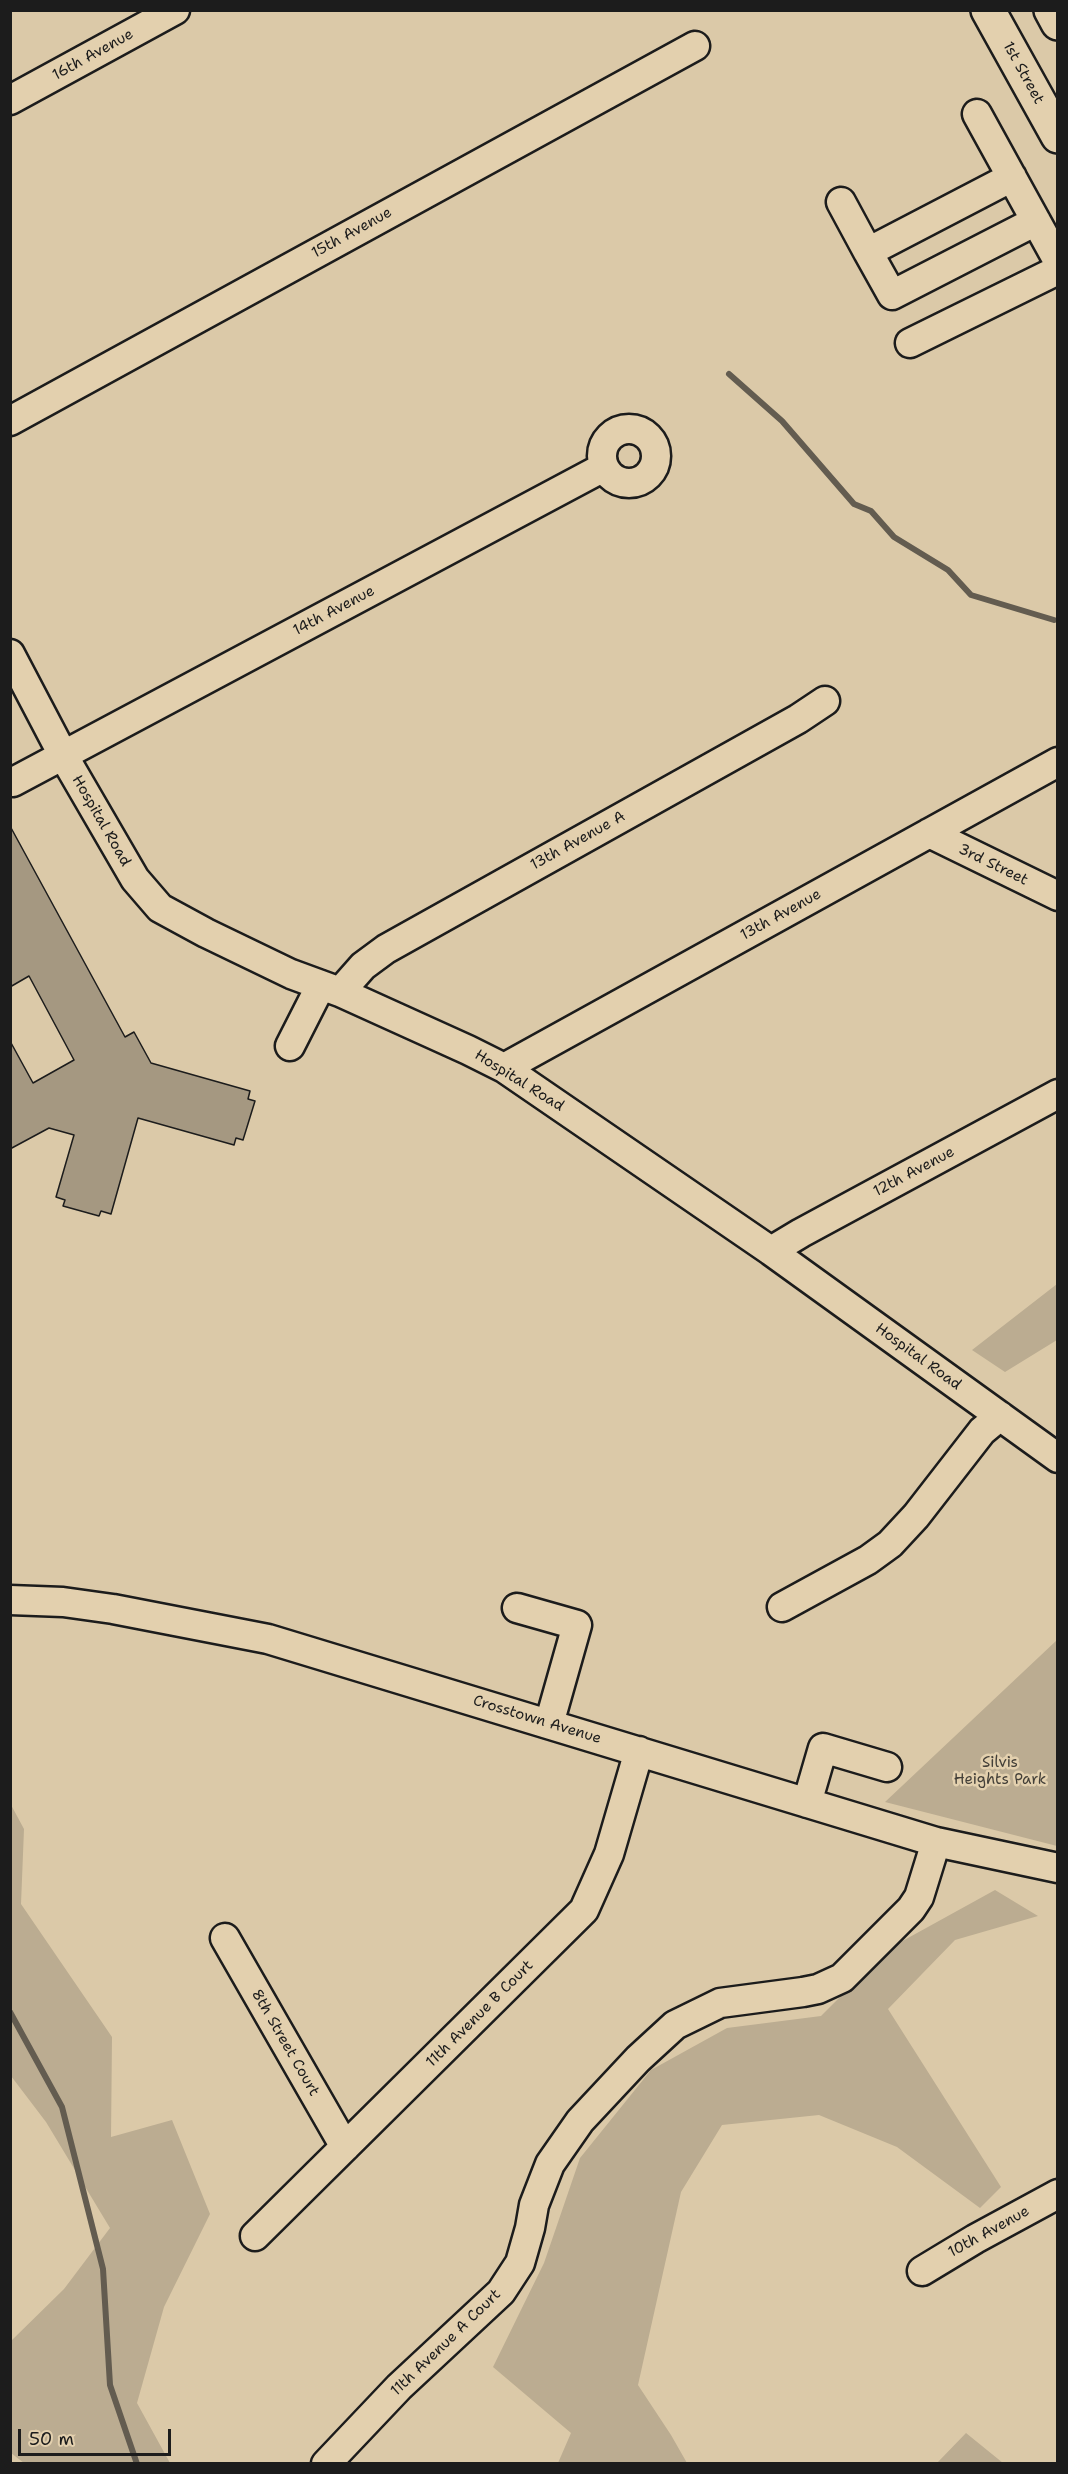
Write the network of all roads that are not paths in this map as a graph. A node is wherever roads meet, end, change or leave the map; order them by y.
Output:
1 (175, 10) edge
2 (988, 10) edge
3 (1051, 10) edge
4 (1058, 23) edge
5 (695, 46) dead end
6 (10, 100) edge
7 (977, 114) dead end
8 (1058, 136) edge
9 (1012, 177) junction
10 (841, 202) dead end
11 (1036, 221) junction
12 (868, 252) junction
13 (1058, 261) edge
14 (1058, 270) edge
15 (910, 343) dead end
16 (10, 422) edge
17 (604, 467) dead end
18 (10, 654) edge
19 (825, 701) dead end
20 (63, 755) junction
21 (1058, 762) edge
22 (13, 782) dead end
23 (929, 833) junction
24 (1058, 896) edge
25 (330, 989) junction
26 (290, 1046) dead end
27 (504, 1068) junction
28 (1058, 1094) edge
29 (771, 1251) junction
30 (1000, 1416) junction
31 (1058, 1458) edge
32 (10, 1599) edge
33 (782, 1607) dead end
34 (517, 1608) dead end
35 (549, 1724) junction
36 (639, 1751) junction
37 (887, 1767) dead end
38 (807, 1803) junction
39 (936, 1842) junction
40 (1058, 1868) edge
41 (225, 1938) dead end
42 (345, 2147) junction
43 (1058, 2194) edge
44 (255, 2236) dead end
45 (922, 2271) dead end
46 (326, 2463) edge

1 - 6 street, 16th Avenue
2 - 8 main road, 1st Street
3 - 4 main road
5 - 16 street, 15th Avenue
7 - 9 street
9 - 11 street
9 - 12 street
10 - 12 street
11 - 12 street
11 - 13 street
14 - 15 street
17 - 20 street, 14th Avenue
18 - 20 street, Hospital Road
19 - 25 street, 13th Avenue A
20 - 22 street, 14th Avenue
20 - 25 street, Hospital Road
21 - 23 street, 13th Avenue
23 - 24 street, 3rd Street
23 - 27 street, 13th Avenue
25 - 26 street, 13th Avenue A
25 - 27 street, Hospital Road
27 - 29 street, Hospital Road
28 - 29 street, 12th Avenue
29 - 30 street, Hospital Road
30 - 31 street, Hospital Road
30 - 33 street
32 - 35 street, Crosstown Avenue
34 - 35 street
35 - 36 street, Crosstown Avenue
36 - 38 street, Crosstown Avenue
36 - 42 street, 11th Avenue B Court
37 - 38 street
38 - 39 street, Crosstown Avenue
39 - 40 street, Crosstown Avenue
39 - 46 street, 11th Avenue A Court
41 - 42 street, 8th Street Court
42 - 44 street, 11th Avenue B Court
43 - 45 street, 10th Avenue

